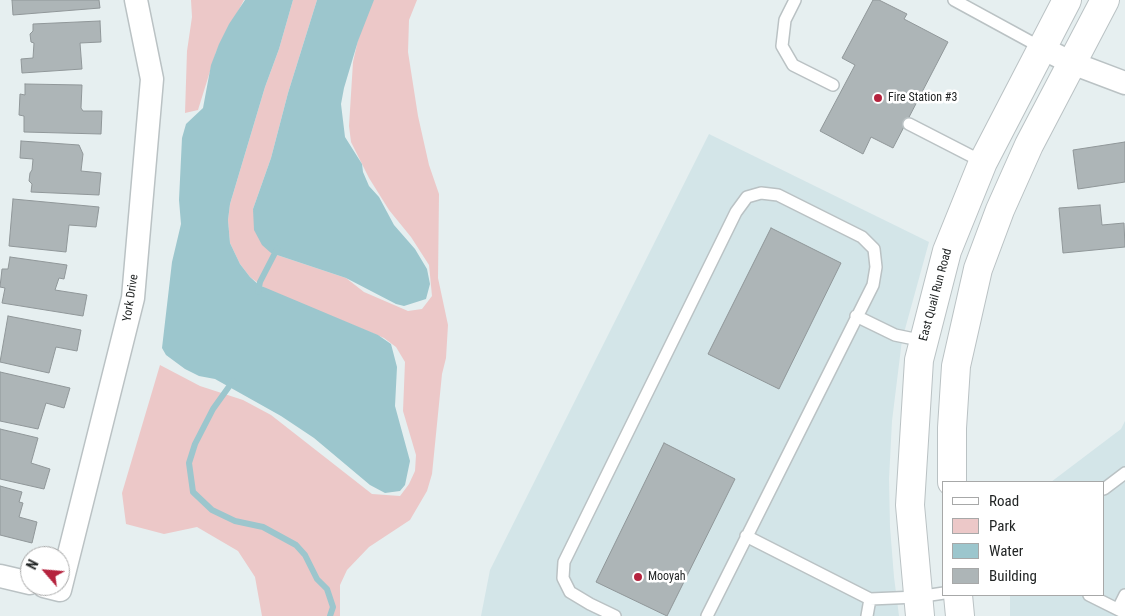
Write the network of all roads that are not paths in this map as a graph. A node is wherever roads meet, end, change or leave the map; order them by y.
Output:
1 (136, 0) edge
2 (795, 0) edge
3 (954, 0) edge
4 (1067, 0) edge
5 (1105, 0) edge
6 (1042, 48) junction
7 (1072, 64) junction
8 (1125, 83) edge
9 (833, 85) dead end
10 (909, 124) dead end
11 (983, 162) junction
12 (856, 316) junction
13 (924, 341) junction
14 (1125, 473) edge
15 (952, 481) edge
16 (1105, 488) edge
17 (746, 536) junction
18 (64, 546) edge
19 (0, 576) edge
20 (20, 581) edge
21 (942, 594) edge
22 (958, 596) edge
23 (1091, 596) edge
24 (1125, 596) edge
25 (870, 599) junction
26 (918, 606) edge
27 (1116, 611) edge
28 (615, 616) edge
29 (707, 616) edge
30 (867, 616) edge
31 (960, 616) edge

1 - 18 street, York Drive
2 - 9 lane
3 - 6 lane
4 - 6 street, East Quail Run Road
5 - 7 street
6 - 7 street
6 - 11 street, East Quail Run Road
7 - 8 street
7 - 15 street
10 - 11 lane
11 - 13 street, East Quail Run Road
12 - 13 lane
12 - 17 lane
12 - 28 lane
13 - 26 street, East Quail Run Road
14 - 16 lane
17 - 25 lane
17 - 29 lane
19 - 20 street
21 - 26 lane
22 - 31 street
23 - 27 lane
24 - 27 lane
25 - 26 lane
25 - 30 lane

